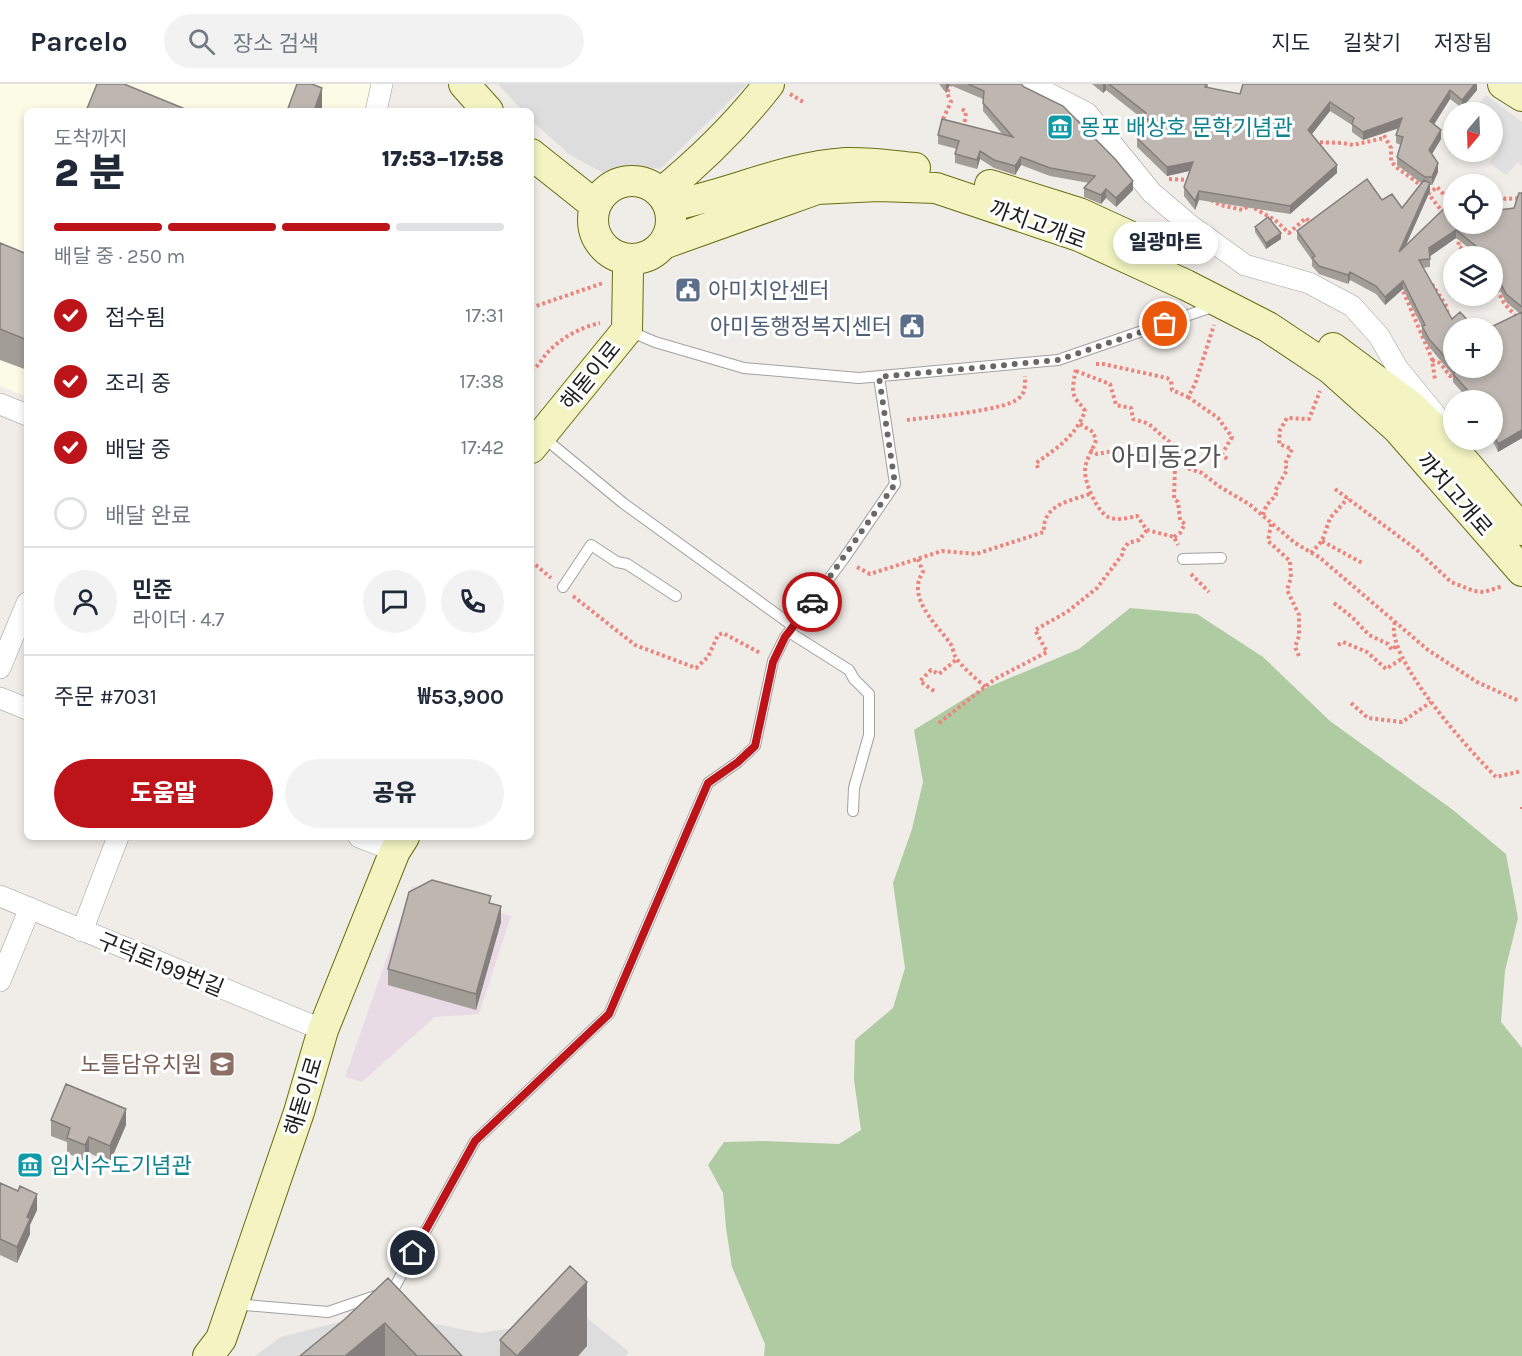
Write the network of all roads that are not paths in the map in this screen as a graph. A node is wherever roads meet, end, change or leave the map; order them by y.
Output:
1 (382, 84) edge
2 (464, 84) edge
3 (769, 84) edge
4 (1030, 84) edge
5 (1503, 84) edge
6 (1522, 96) edge
7 (377, 108) edge
8 (485, 108) edge
9 (534, 155) edge
10 (697, 161) junction
11 (732, 189) junction
12 (665, 200) junction
13 (595, 205) junction
14 (663, 244) junction
15 (629, 270) junction
16 (1221, 304) junction
17 (627, 325) junction
18 (879, 377) junction
19 (0, 404) edge
20 (24, 414) edge
21 (1443, 434) edge
22 (1443, 437) edge
23 (536, 442) edge
24 (1454, 450) edge
25 (1522, 530) edge
26 (1221, 558) dead end
27 (1183, 559) road end
28 (1517, 579) edge
29 (563, 587) road end
30 (676, 596) dead end
31 (24, 610) edge
32 (791, 629) junction
33 (0, 668) edge
34 (0, 698) edge
35 (24, 708) edge
36 (853, 811) dead end
37 (117, 840) edge
38 (376, 840) edge
39 (399, 844) edge
40 (0, 896) edge
41 (30, 908) junction
42 (82, 931) junction
43 (0, 981) edge
44 (323, 1030) junction
45 (232, 1304) junction
46 (208, 1356) edge

1 - 7 street
2 - 8 street
3 - 10 street
4 - 21 street
5 - 6 street
9 - 13 street
10 - 11 street
10 - 12 street
11 - 12 street
11 - 22 street
12 - 13 street
12 - 14 street
13 - 15 street
14 - 15 street
14 - 16 street, 까치고개로
15 - 17 street, 해돋이로
16 - 18 lane
16 - 28 street, 까치고개로
17 - 18 lane
17 - 23 street, 해돋이로
18 - 32 lane
19 - 20 street
23 - 32 lane
24 - 25 street
26 - 27 lane
29 - 30 lane
31 - 33 street
32 - 36 lane
32 - 45 lane
34 - 35 street
37 - 42 street
38 - 39 street
39 - 44 street, 해돋이로
40 - 41 street, 구덕로199번길
41 - 42 street, 구덕로199번길
41 - 43 street
42 - 44 street, 구덕로199번길
44 - 45 street, 해돋이로
45 - 46 street, 해돋이로

